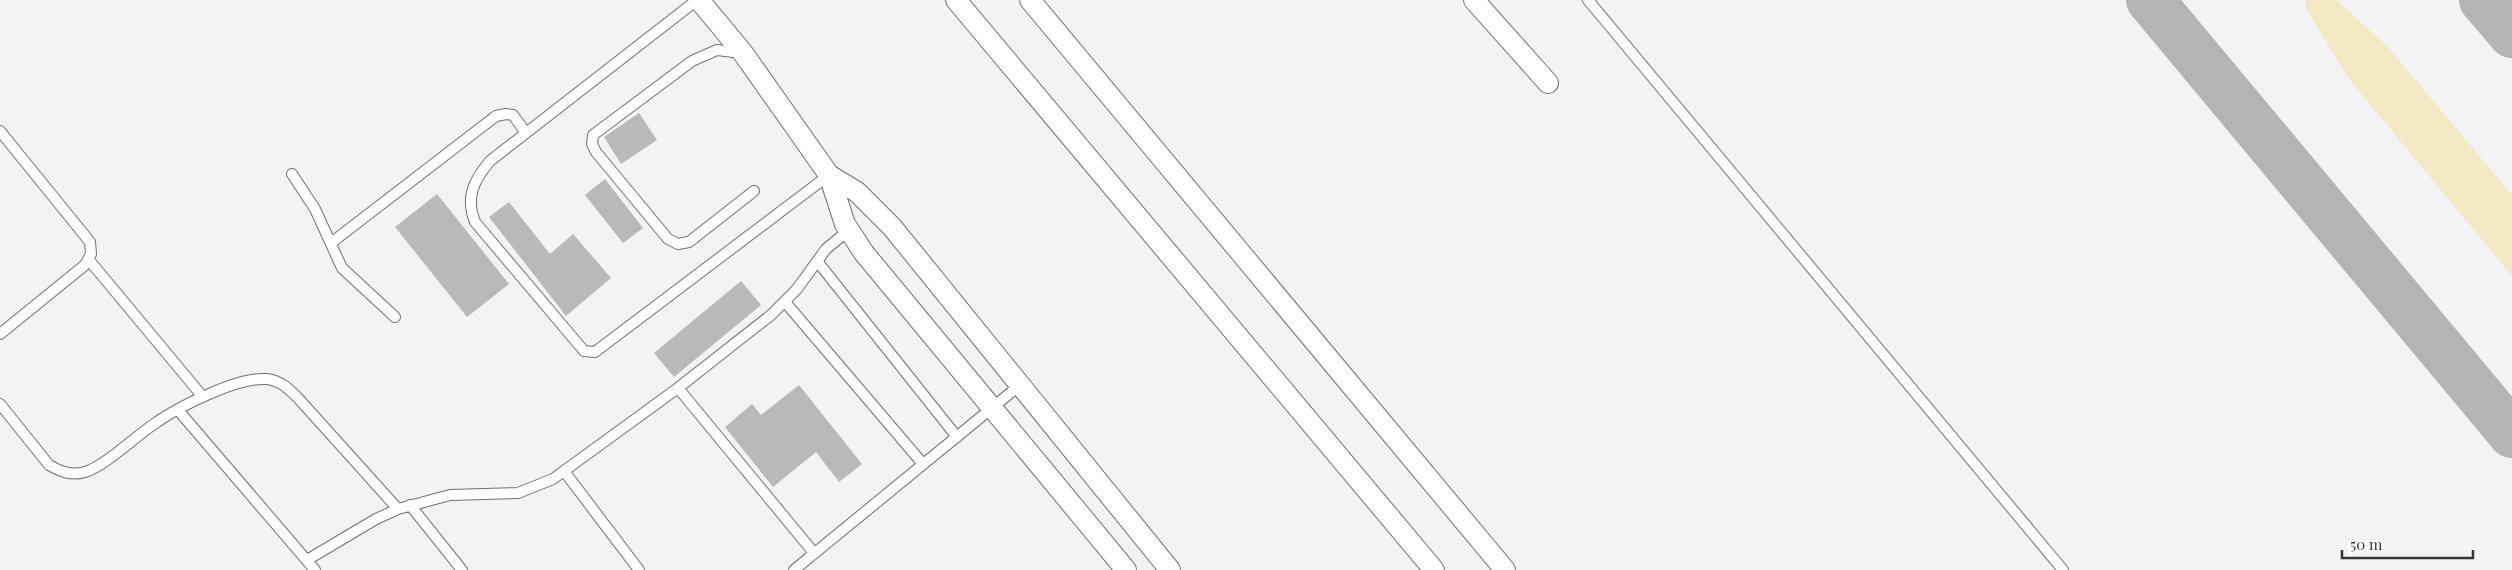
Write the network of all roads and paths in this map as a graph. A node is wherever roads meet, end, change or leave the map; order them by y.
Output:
1 (698, 0) edge
2 (956, 0) edge
3 (1030, 0) edge
4 (1474, 0) edge
5 (1588, 0) edge
6 (742, 54) junction
7 (1548, 83) dead end
8 (0, 131) edge
9 (526, 133) junction
10 (292, 174) dead end
11 (829, 175) junction
12 (754, 191) dead end
13 (849, 230) junction
14 (332, 243) junction
15 (89, 260) junction
16 (817, 261) junction
17 (785, 302) junction
18 (395, 318) dead end
19 (0, 334) edge
20 (1020, 385) junction
21 (678, 388) junction
22 (203, 397) junction
23 (0, 404) edge
24 (992, 408) junction
25 (178, 410) junction
26 (956, 437) junction
27 (922, 464) junction
28 (564, 471) junction
29 (410, 505) junction
30 (398, 509) junction
31 (814, 553) junction
32 (307, 560) junction
33 (315, 570) edge
34 (462, 570) edge
35 (638, 570) edge
36 (794, 570) edge
37 (1126, 570) edge
38 (1170, 570) edge
39 (1434, 570) edge
40 (1505, 570) edge
41 (2063, 570) edge

1 - 6 street
1 - 9 lane
2 - 39 street
3 - 40 street
4 - 7 street
5 - 41 lane
6 - 11 street
6 - 12 lane
8 - 15 lane
9 - 11 lane
9 - 14 lane
10 - 14 lane
11 - 13 street
11 - 20 street
13 - 16 lane
13 - 24 street
14 - 18 lane
15 - 19 lane
15 - 22 lane
16 - 17 lane
16 - 26 lane
17 - 21 lane
17 - 27 lane
20 - 24 lane
20 - 38 street
21 - 28 lane
21 - 31 lane
22 - 25 lane
22 - 30 lane
23 - 25 lane
24 - 26 lane
24 - 37 street
25 - 32 lane
26 - 27 lane
27 - 31 lane
28 - 29 lane
28 - 35 lane
29 - 30 lane
29 - 34 lane
30 - 32 lane
31 - 36 lane
32 - 33 lane

